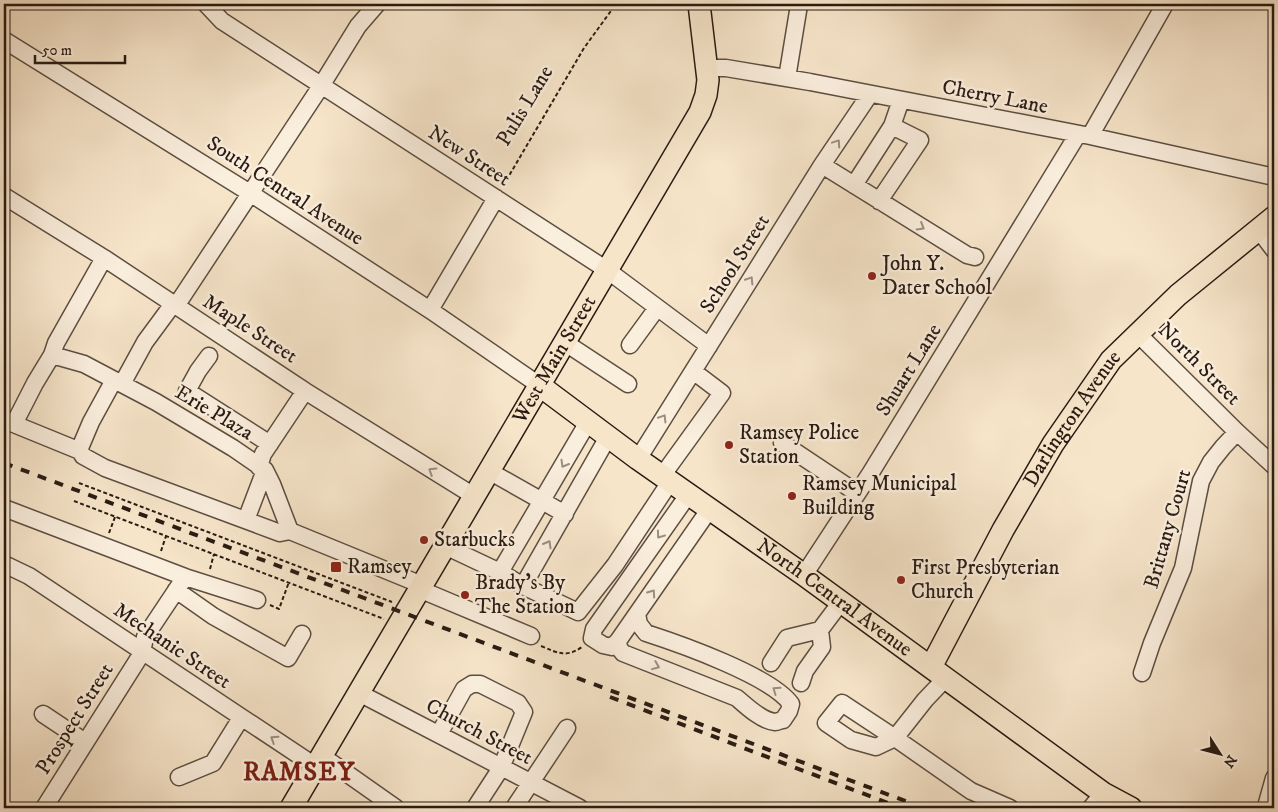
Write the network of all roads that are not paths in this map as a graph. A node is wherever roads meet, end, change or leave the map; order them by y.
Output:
1 (206, 4) edge
2 (377, 4) edge
3 (699, 4) edge
4 (1166, 4) edge
5 (799, 5) dead end
6 (4, 40) edge
7 (707, 74) junction
8 (787, 78) junction
9 (321, 86) junction
10 (870, 94) junction
11 (901, 100) junction
12 (892, 126) junction
13 (1084, 135) junction
14 (822, 165) junction
15 (1274, 177) edge
16 (854, 185) junction
17 (250, 193) junction
18 (4, 196) edge
19 (496, 198) junction
20 (879, 201) junction
21 (1266, 223) edge
22 (1274, 250) edge
23 (975, 257) dead end
24 (104, 258) junction
25 (606, 270) junction
26 (174, 305) junction
27 (657, 308) junction
28 (430, 310) junction
29 (1138, 334) junction
30 (564, 342) junction
31 (630, 345) dead end
32 (708, 346) junction
33 (52, 355) junction
34 (209, 356) dead end
35 (693, 371) junction
36 (118, 382) junction
37 (628, 384) dead end
38 (539, 385) junction
39 (305, 391) junction
40 (9, 422) edge
41 (588, 422) junction
42 (1238, 432) junction
43 (608, 437) junction
44 (782, 443) dead end
45 (270, 444) junction
46 (80, 451) junction
47 (638, 459) junction
48 (1274, 466) edge
49 (262, 468) junction
50 (489, 470) junction
51 (666, 479) junction
52 (858, 493) junction
53 (688, 495) junction
54 (474, 496) junction
55 (542, 501) junction
56 (4, 508) edge
57 (709, 510) junction
58 (565, 514) junction
59 (246, 520) junction
60 (290, 531) junction
61 (445, 546) junction
62 (4, 564) edge
63 (500, 572) junction
64 (804, 575) junction
65 (181, 584) junction
66 (523, 586) junction
67 (421, 587) junction
68 (257, 600) road end
69 (841, 602) junction
70 (637, 614) junction
71 (820, 630) junction
72 (302, 634) dead end
73 (531, 636) dead end
74 (618, 641) junction
75 (142, 653) junction
76 (771, 663) dead end
77 (938, 673) junction
78 (1142, 673) dead end
79 (801, 683) dead end
80 (359, 693) junction
81 (43, 714) dead end
82 (241, 718) junction
83 (567, 728) dead end
84 (439, 734) junction
85 (85, 742) junction
86 (318, 761) junction
87 (500, 768) junction
88 (179, 777) dead end
89 (1274, 778) edge
90 (530, 783) junction
91 (1097, 801) edge
92 (44, 808) edge
93 (290, 808) edge
94 (396, 808) edge
95 (476, 808) edge
96 (514, 808) edge
97 (580, 808) edge
98 (1010, 808) edge
99 (1131, 808) edge
100 (1267, 808) edge

1 - 9 street, New Street
2 - 9 street
3 - 7 main road, West Main Street
4 - 13 street, Shuart Lane
5 - 8 street
6 - 17 street, South Central Avenue
7 - 8 street, Cherry Lane
7 - 25 main road, West Main Street
8 - 10 street, Cherry Lane
9 - 17 street
9 - 19 street, New Street
10 - 11 street, Cherry Lane
14 -> 10 street, School Street
11 - 12 street
11 - 13 street, Cherry Lane
12 - 16 street
12 - 20 street
13 - 15 street, Cherry Lane
13 - 52 street, Shuart Lane
14 - 16 street
32 -> 14 street, School Street
16 - 20 street
17 - 26 street
17 - 28 street, South Central Avenue
18 - 24 street, Maple Street
19 - 25 street, New Street
19 - 28 street
20 -> 23 street
21 - 22 street
21 - 29 main road, Darlington Avenue
24 - 26 street, Maple Street
24 - 33 street
25 - 27 street, New Street
25 - 30 main road, West Main Street
26 - 36 street
26 - 39 street, Maple Street
27 - 31 street
27 - 32 street, New Street
28 - 38 street, South Central Avenue
29 - 42 street, North Street
29 - 77 main road, Darlington Avenue
30 - 37 street
30 - 38 main road, West Main Street
32 - 35 street, School Street
33 - 36 street, Erie Plaza
33 - 40 street
34 - 45 street
47 -> 35 street, School Street
35 - 51 street
36 - 46 street
36 - 49 street, Erie Plaza
38 - 41 main road, North Central Avenue
38 - 50 main road, West Main Street
39 - 45 street
54 -> 39 street, Maple Street
40 - 46 street
41 - 43 main road, North Central Avenue
41 -> 55 street
42 - 48 street, North Street
42 - 78 street, Brittany Court
43 - 47 main road, North Central Avenue
43 - 58 street
44 - 52 street
45 - 49 street
46 - 59 street
47 - 51 main road, North Central Avenue
49 - 59 street
49 - 60 street, Erie Plaza
50 - 54 main road, West Main Street
50 - 55 street
51 - 53 main road, North Central Avenue
51 - 66 street
52 - 64 street, Shuart Lane
53 - 57 main road, North Central Avenue
53 -> 74 street
54 - 61 main road, West Main Street
55 - 58 street
55 - 63 street
56 - 65 street
57 - 64 main road, North Central Avenue
70 -> 57 street
66 -> 58 street
59 - 60 street
60 - 67 street
61 - 63 street
61 - 67 main road, West Main Street
62 - 75 street, Mechanic Street
63 - 66 street
64 - 69 main road, North Central Avenue
65 - 68 street
65 - 72 street
65 - 75 street, Prospect Street
67 - 73 street
67 - 80 main road, West Main Street
69 - 71 street
69 - 77 main road, North Central Avenue
70 - 74 street
74 -> 70 street
71 - 76 street
71 - 79 street
75 - 82 street, Mechanic Street
75 - 85 street, Prospect Street
77 - 91 main road, North Central Avenue
77 - 98 street
80 - 84 street, Church Street
80 - 86 main road, West Main Street
81 - 85 street
86 -> 82 street, Mechanic Street
82 - 88 street
83 - 90 street
84 - 87 street, Church Street
84 - 87 street
85 - 92 street, Prospect Street
86 - 93 main road, West Main Street
86 - 94 street, Mechanic Street
87 - 90 street, Church Street
87 - 95 street
89 - 100 street
90 - 96 street
90 - 97 street, Church Street
91 - 99 main road, North Central Avenue

